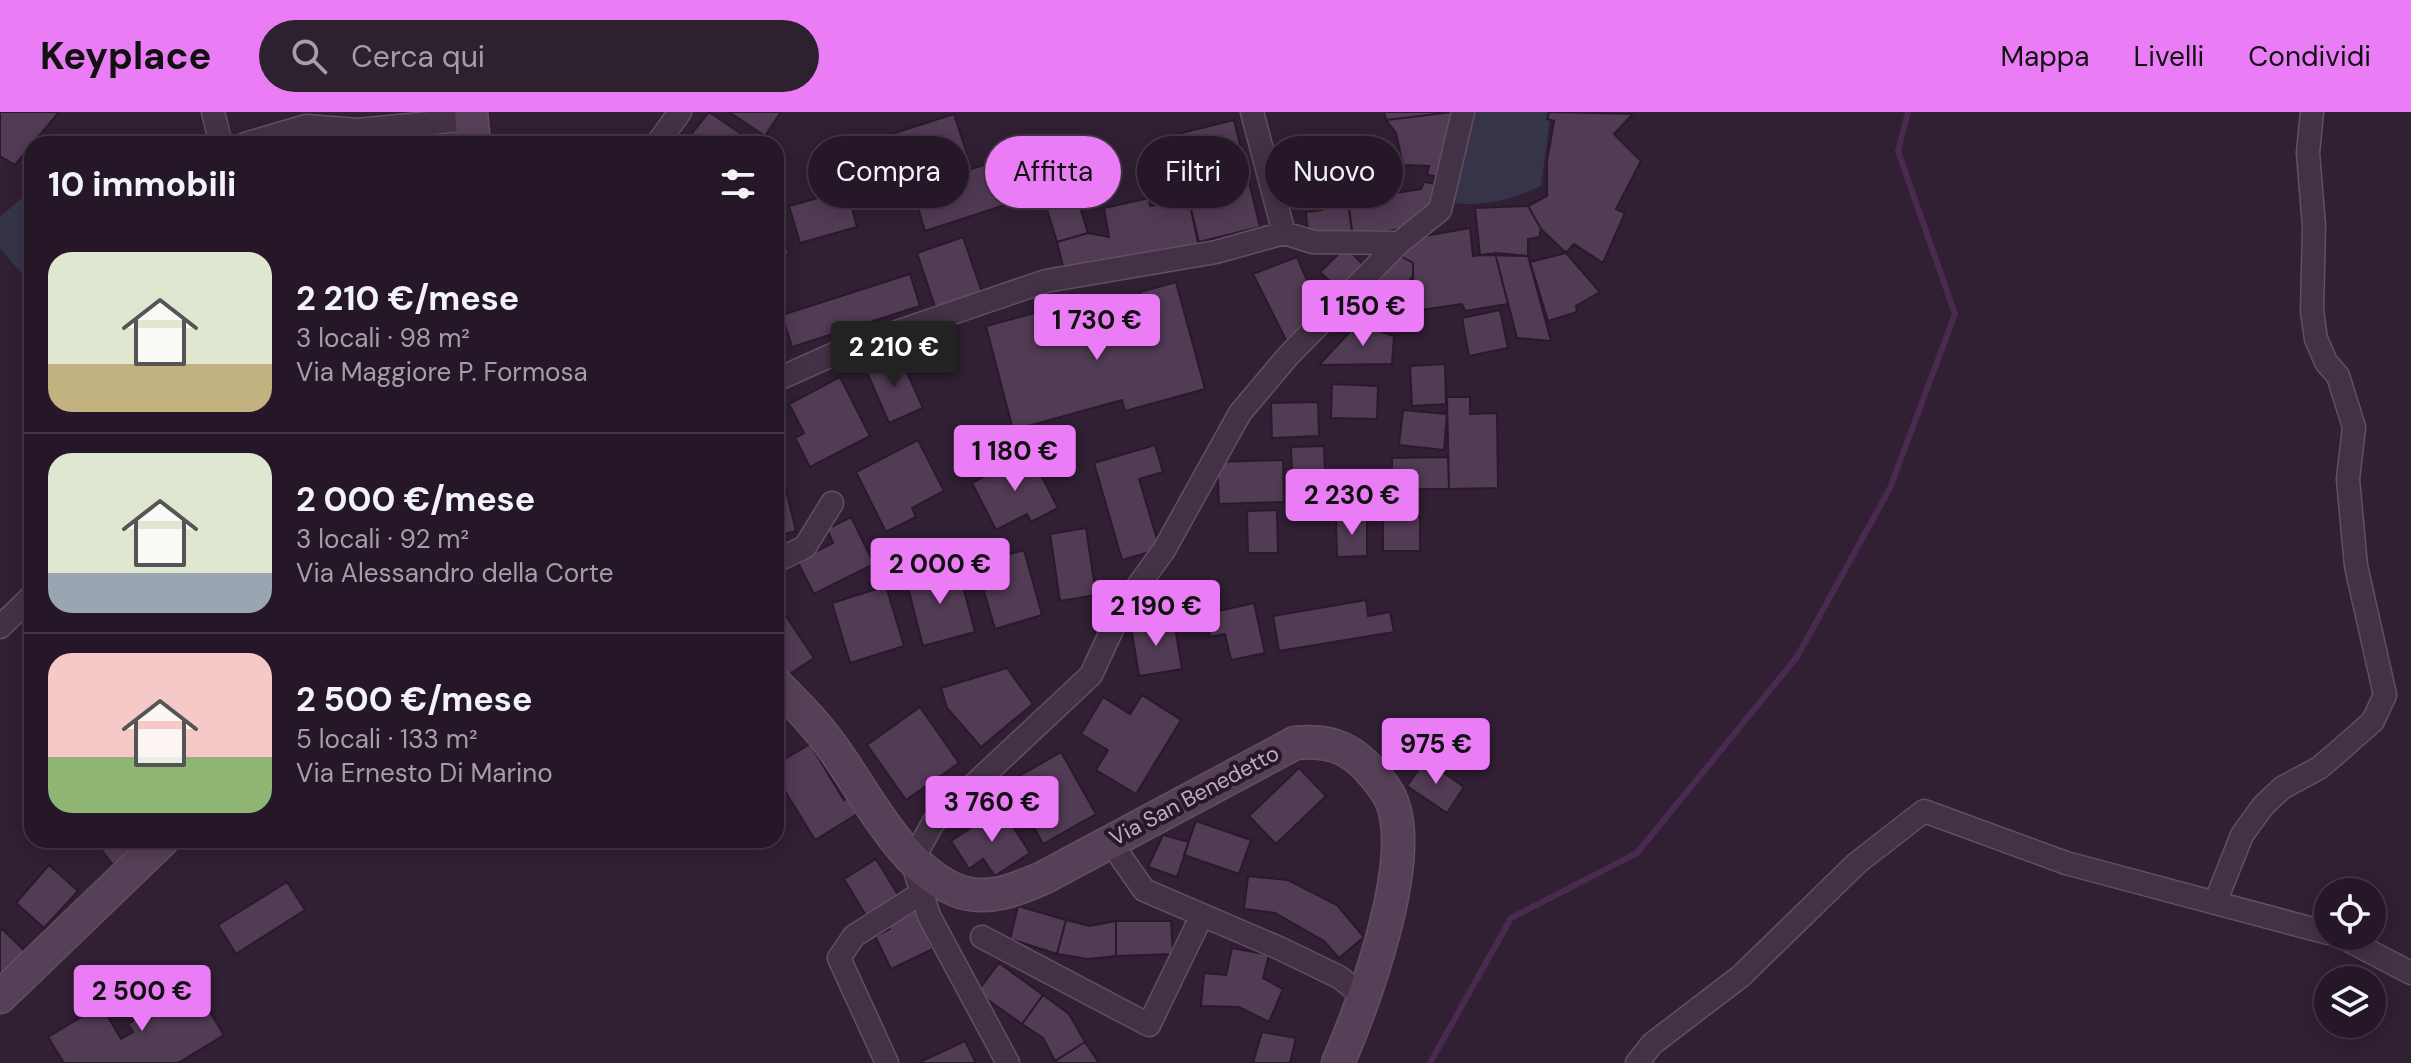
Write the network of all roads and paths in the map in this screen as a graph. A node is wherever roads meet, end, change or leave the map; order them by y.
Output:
1 (213, 112) edge
2 (680, 112) edge
3 (1252, 112) edge
4 (1463, 112) edge
5 (2312, 112) edge
6 (472, 125) edge
7 (219, 136) edge
8 (272, 136) edge
9 (663, 136) edge
10 (1284, 233) junction
11 (1399, 243) junction
12 (784, 376) edge
13 (832, 503) dead end
14 (784, 557) edge
15 (24, 604) edge
16 (0, 627) edge
17 (784, 692) edge
18 (1109, 840) junction
19 (155, 848) edge
20 (912, 861) junction
21 (920, 894) junction
22 (2215, 903) junction
23 (1202, 915) junction
24 (2314, 929) edge
25 (982, 937) dead end
26 (2367, 950) edge
27 (2411, 973) edge
28 (0, 997) edge
29 (1366, 998) junction
30 (887, 1063) edge
31 (1008, 1063) edge
32 (1338, 1063) edge
33 (1637, 1063) edge

1 - 7 street
2 - 9 street
3 - 10 street
4 - 11 street
5 - 22 street
6 - 8 street
10 - 11 street
10 - 12 street
11 - 20 street
13 - 14 street
15 - 16 street
17 - 20 street
18 - 20 street, Via San Benedetto
18 - 23 street
18 - 29 street, Via San Benedetto
19 - 28 street
20 - 21 street
21 - 30 street
21 - 31 street
22 - 24 street
22 - 33 street
23 - 25 street
23 - 29 street
26 - 27 street
29 - 32 street, Via San Benedetto

